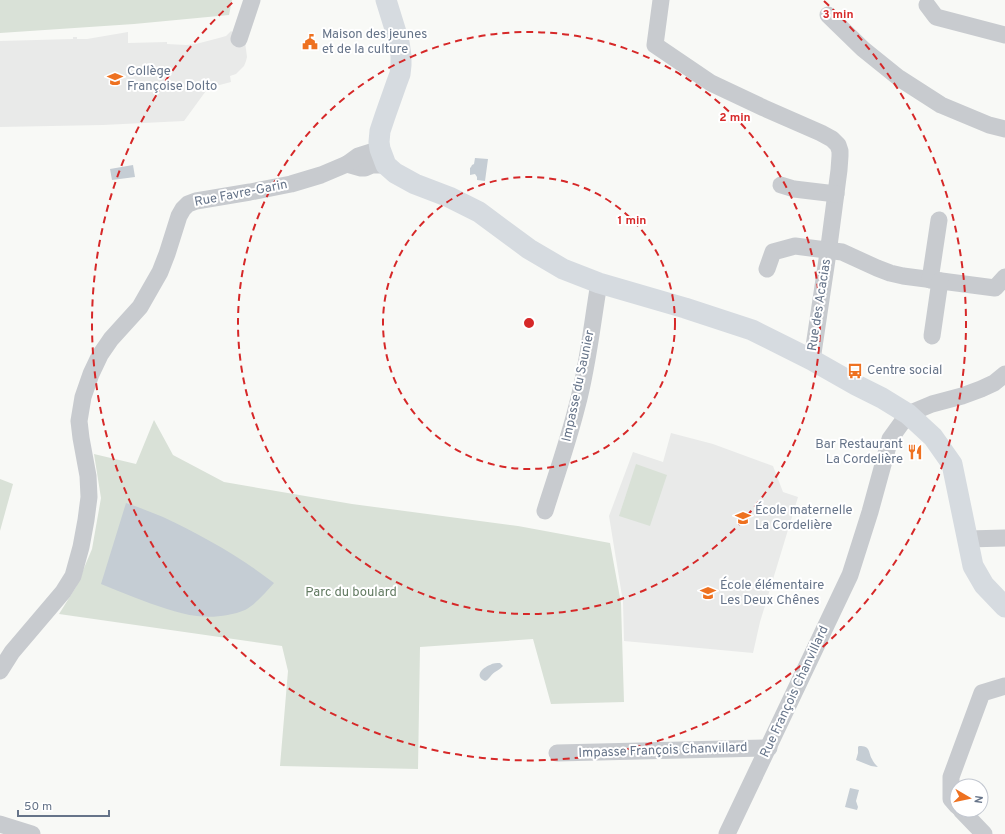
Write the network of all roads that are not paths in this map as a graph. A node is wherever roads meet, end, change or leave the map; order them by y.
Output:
1 (252, 0) edge
2 (386, 0) edge
3 (661, 0) edge
4 (927, 5) dead end
5 (828, 15) dead end
6 (1005, 35) edge
7 (239, 39) dead end
8 (1005, 129) edge
9 (383, 157) junction
10 (781, 185) dead end
11 (836, 194) junction
12 (939, 220) dead end
13 (829, 250) junction
14 (767, 269) dead end
15 (1005, 277) edge
16 (935, 280) junction
17 (599, 283) junction
18 (932, 336) dead end
19 (812, 360) junction
20 (1005, 374) edge
21 (908, 414) junction
22 (545, 511) dead end
23 (1005, 538) edge
24 (968, 539) junction
25 (1005, 607) edge
26 (0, 671) edge
27 (1005, 686) edge
28 (769, 748) junction
29 (557, 754) dead end
30 (951, 778) edge
31 (969, 818) edge
32 (0, 824) edge
33 (32, 834) edge
34 (728, 834) edge
35 (984, 834) edge

1 - 7 street
2 - 9 main road
3 - 11 street, Rue des Acacias
4 - 6 street
5 - 8 street
9 - 17 main road
9 - 26 street, Rue Favre-Garin
10 - 11 street
11 - 13 street, Rue des Acacias
12 - 16 street
13 - 14 street, Rue des Acacias
13 - 16 street
13 - 19 street, Rue des Acacias
15 - 16 street
16 - 18 street
17 - 19 main road
17 - 22 street, Impasse du Saunier
19 - 21 main road
20 - 21 street
21 - 24 main road
21 - 28 street, Rue François Chanvillard
23 - 24 street
24 - 25 main road
27 - 30 street
28 - 29 street, Impasse François Chanvillard
28 - 34 street, Rue François Chanvillard
31 - 35 street
32 - 33 street

